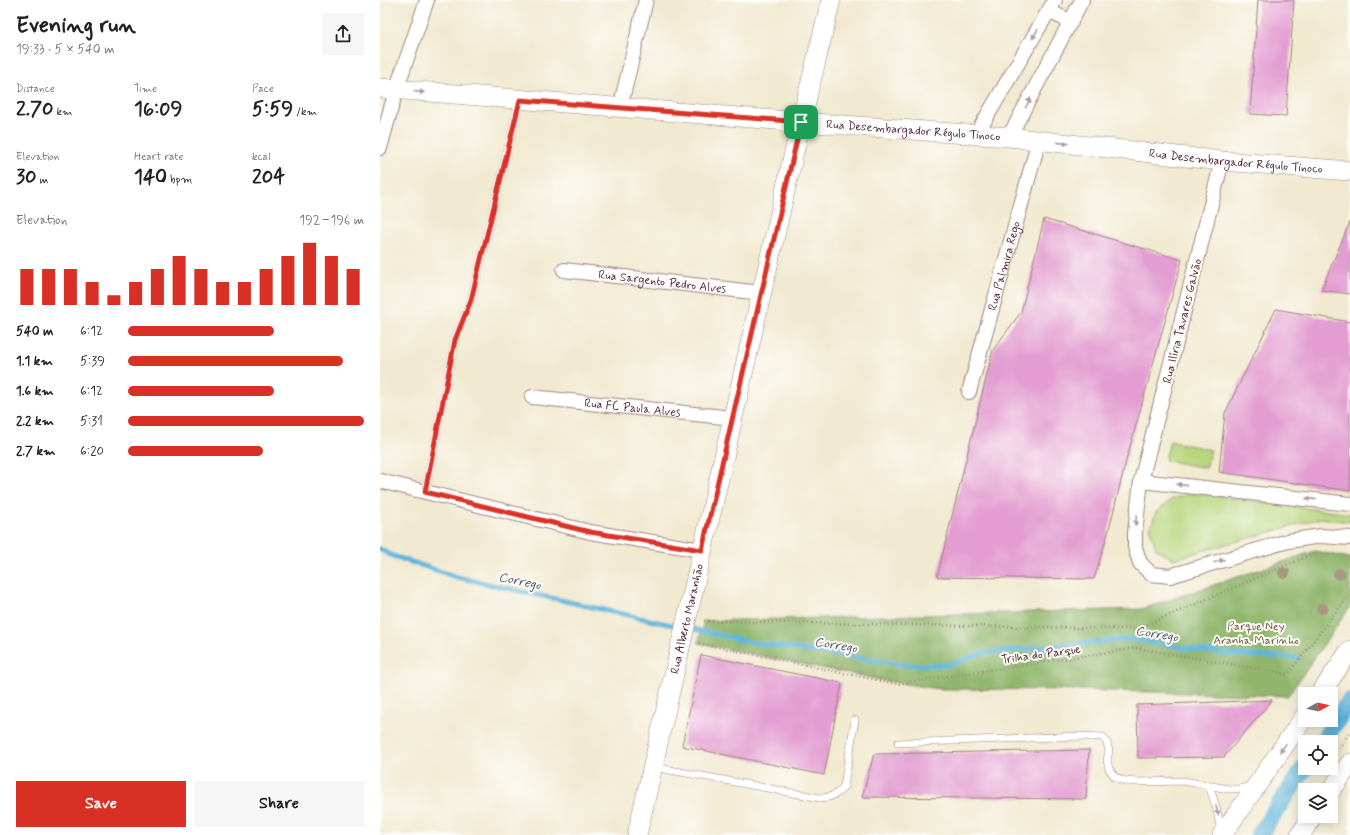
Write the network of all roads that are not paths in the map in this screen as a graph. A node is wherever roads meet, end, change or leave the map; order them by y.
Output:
1 (427, 0) edge
2 (646, 0) edge
3 (831, 0) edge
4 (1082, 0) edge
5 (1052, 5) edge
6 (1071, 22) junction
7 (388, 89) edge
8 (520, 100) junction
9 (620, 108) junction
10 (801, 122) junction
11 (976, 135) junction
12 (1009, 137) junction
13 (1039, 140) junction
14 (380, 148) edge
15 (1222, 160) junction
16 (1350, 171) edge
17 (564, 270) dead end
18 (762, 293) junction
19 (969, 392) dead end
20 (532, 397) dead end
21 (733, 418) junction
22 (380, 481) edge
23 (1141, 481) junction
24 (425, 492) junction
25 (1350, 504) edge
26 (1350, 538) edge
27 (702, 550) junction
28 (1350, 650) edge
29 (1325, 687) edge
30 (855, 720) dead end
31 (1298, 726) edge
32 (898, 743) dead end
33 (1350, 763) edge
34 (653, 766) junction
35 (1336, 783) edge
36 (1257, 785) junction
37 (1209, 786) junction
38 (1309, 823) edge
39 (637, 835) edge
40 (1222, 835) edge
41 (1300, 835) edge

1 - 7 street
2 - 9 street
3 - 10 street, Rua Alberto Maranhão
4 - 6 street
5 - 6 street
5 -> 11 street
12 -> 6 street
7 -> 8 street, Rua Desembargador Régulo Tinoco
7 - 14 street
8 - 9 street, Rua Desembargador Régulo Tinoco
8 - 24 lane
9 - 10 street, Rua Desembargador Régulo Tinoco
10 - 11 street, Rua Desembargador Régulo Tinoco
10 - 18 street, Rua Alberto Maranhão
11 - 12 street, Rua Desembargador Régulo Tinoco
12 - 13 street, Rua Desembargador Régulo Tinoco
13 -> 15 street, Rua Desembargador Régulo Tinoco
13 - 19 street, Rua Palmira Rego
15 - 16 street, Rua Desembargador Régulo Tinoco
15 - 23 street, Rua Ilíria Tavares Galvão
17 - 18 street, Rua Sargento Pedro Alves
18 - 21 street, Rua Alberto Maranhão
20 - 21 street, Rua FC Paula Alves
21 - 27 street, Rua Alberto Maranhão
22 - 24 street
25 -> 23 street
23 -> 26 street, Rua Ilíria Tavares Galvão
24 - 27 street
27 - 34 street, Rua Alberto Maranhão
28 - 29 street
30 - 34 lane
31 -> 36 street
32 - 37 lane
33 - 35 street
34 - 39 street, Rua Alberto Maranhão
36 - 37 lane
36 - 40 street
37 -> 40 lane
38 - 41 street

